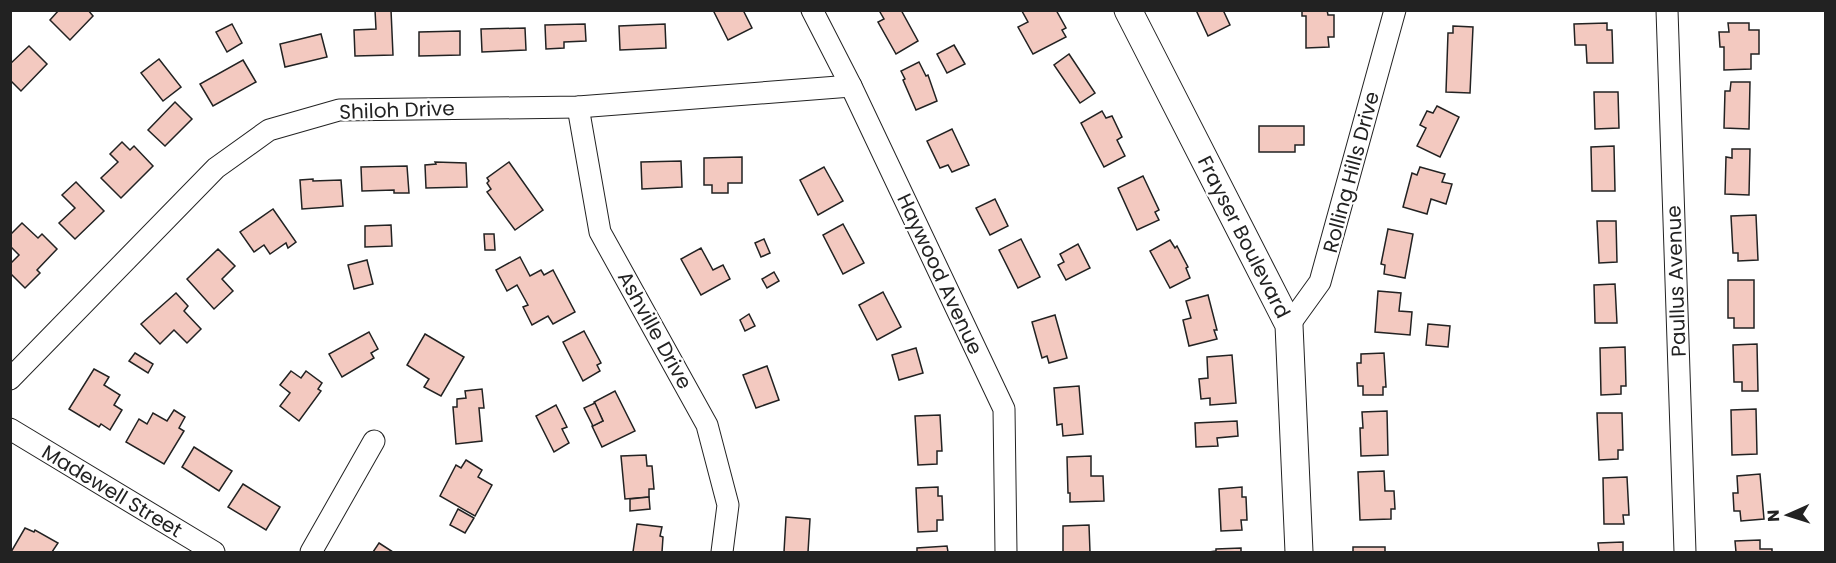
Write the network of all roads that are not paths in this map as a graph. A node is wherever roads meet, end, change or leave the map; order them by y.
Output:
1 (812, 10) edge
2 (1128, 10) edge
3 (1395, 10) edge
4 (1667, 10) edge
5 (851, 86) junction
6 (578, 107) junction
7 (1289, 325) junction
8 (10, 380) edge
9 (10, 429) edge
10 (374, 441) dead end
11 (214, 552) edge
12 (311, 552) edge
13 (722, 552) edge
14 (1006, 552) edge
15 (1299, 552) edge
16 (1685, 552) edge

1 - 5 street, Haywood Avenue
2 - 7 main road, Frayser Boulevard
3 - 7 street, Rolling Hills Drive
4 - 16 street, Paullus Avenue
5 - 6 street, Shiloh Drive
5 - 14 street, Haywood Avenue
6 - 8 street, Shiloh Drive
6 - 13 street, Ashville Drive
7 - 15 main road, Frayser Boulevard
9 - 11 street, Madewell Street
10 - 12 street

